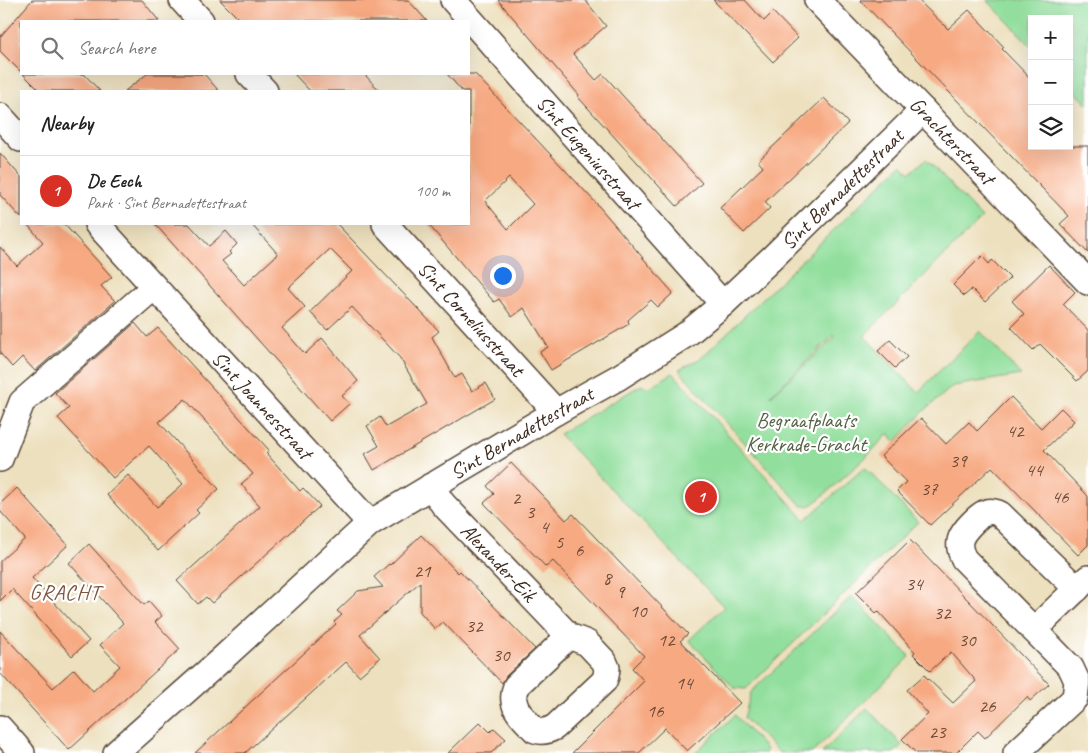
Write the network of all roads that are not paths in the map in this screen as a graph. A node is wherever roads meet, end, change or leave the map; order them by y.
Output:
1 (182, 0) edge
2 (453, 0) edge
3 (817, 0) edge
4 (200, 20) edge
5 (250, 75) edge
6 (264, 90) edge
7 (923, 110) junction
8 (0, 116) edge
9 (20, 139) edge
10 (98, 225) edge
11 (386, 225) edge
12 (1088, 282) edge
13 (154, 287) junction
14 (723, 304) junction
15 (556, 412) junction
16 (0, 458) edge
17 (431, 486) junction
18 (370, 523) junction
19 (1082, 584) edge
20 (1034, 630) junction
21 (569, 636) dead end
22 (0, 728) edge
23 (22, 753) edge
24 (116, 753) edge
25 (1016, 753) edge

1 - 4 street
2 - 14 street, Sint Eugeniusstraat
3 - 7 street, Grachterstraat
5 - 6 street
7 - 12 street, Grachterstraat
7 - 14 street, Sint Bernadettestraat
8 - 9 street
10 - 13 street, Sint Joannesstraat
11 - 15 street, Sint Corneliusstraat
13 - 16 street
13 - 18 street, Sint Joannesstraat
14 - 15 street, Sint Bernadettestraat
15 - 17 street, Sint Bernadettestraat
17 - 18 street, Sint Bernadettestraat
17 - 21 street, Alexander-Eik
18 - 24 street, Sint Bernadettestraat
19 - 20 street
19 - 20 street
20 - 25 street
22 - 23 street

